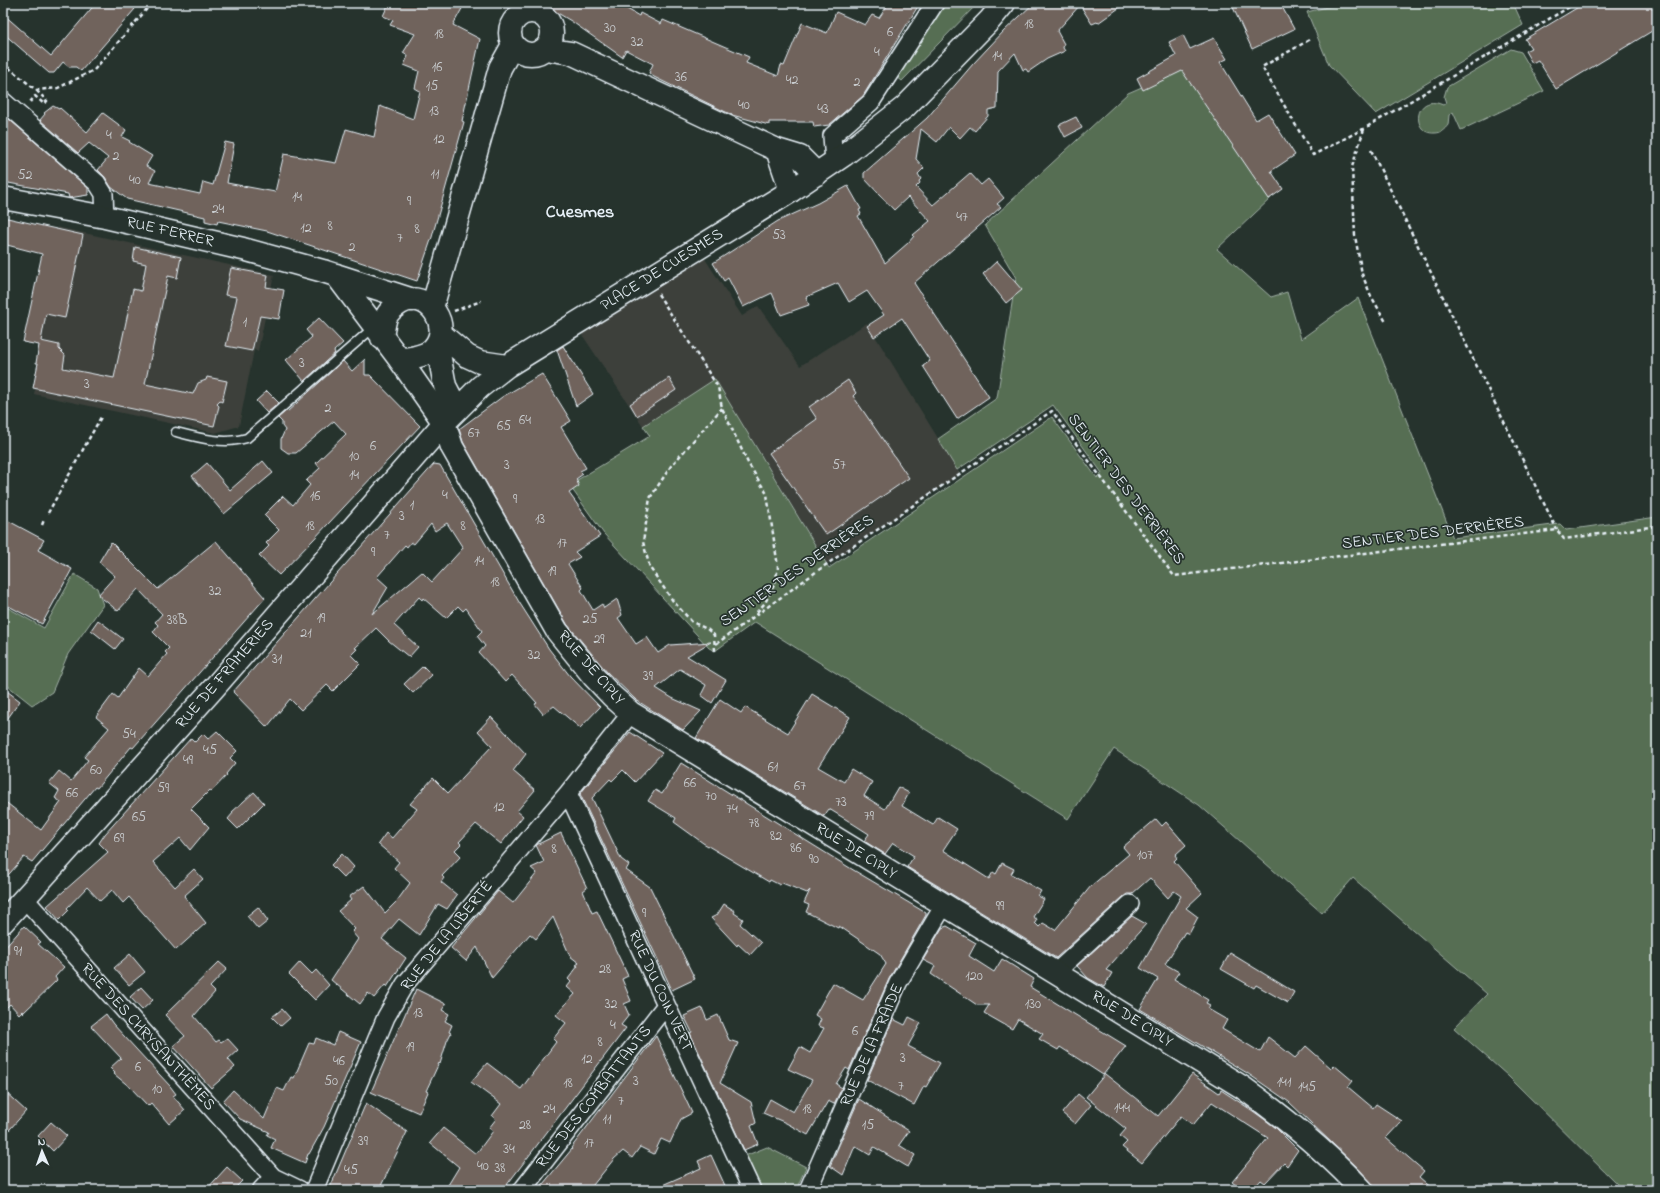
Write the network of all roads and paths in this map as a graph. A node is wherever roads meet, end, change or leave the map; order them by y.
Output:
1 (150, 3) edge
2 (935, 3) edge
3 (1004, 3) edge
4 (1576, 3) edge
5 (518, 8) edge
6 (1309, 40) dead end
7 (549, 41) junction
8 (513, 45) junction
9 (3, 63) edge
10 (36, 90) junction
11 (3, 100) edge
12 (19, 114) junction
13 (1364, 128) junction
14 (777, 150) junction
15 (1371, 150) dead end
16 (825, 168) junction
17 (791, 191) junction
18 (3, 198) edge
19 (105, 216) junction
20 (336, 275) junction
21 (648, 279) junction
22 (481, 301) dead end
23 (432, 320) junction
24 (1386, 322) dead end
25 (378, 332) junction
26 (400, 360) junction
27 (507, 366) junction
28 (722, 408) junction
29 (450, 416) junction
30 (101, 417) dead end
31 (176, 432) dead end
32 (48, 513) dead end
33 (44, 520) dead end
34 (42, 525) dead end
35 (1657, 526) edge
36 (1557, 530) junction
37 (753, 617) junction
38 (716, 644) junction
39 (715, 651) dead end
40 (631, 712) junction
41 (568, 793) junction
42 (24, 898) junction
43 (1130, 904) dead end
44 (944, 906) junction
45 (3, 922) edge
46 (1056, 972) junction
47 (666, 1005) junction
48 (273, 1177) junction
49 (261, 1190) edge
50 (300, 1190) edge
51 (314, 1190) edge
52 (522, 1190) edge
53 (752, 1190) edge
54 (808, 1190) edge
55 (1362, 1190) edge

1 - 10 path
2 - 16 street
3 - 16 street, PLACE DE CUESMES
4 - 13 path
5 - 7 street
5 - 8 street
6 - 13 path
7 - 8 street
7 - 14 street
8 - 23 street
9 - 10 path
10 - 12 path
11 - 12 street
12 - 19 street
13 - 24 path
14 - 16 street
14 - 17 street
15 - 36 path
16 - 17 street, PLACE DE CUESMES
17 - 21 street, PLACE DE CUESMES
18 - 19 street, RUE FERRER
19 - 20 street, RUE FERRER
20 - 23 street, RUE FERRER
20 - 25 street
21 - 27 street, PLACE DE CUESMES
21 - 28 path
22 - 23 path
23 - 25 street
23 - 26 street
23 - 27 street
23 - 29 street
25 - 26 street
25 - 31 lane
26 - 29 street
27 - 29 street, PLACE DE CUESMES
28 - 37 path
28 - 38 path
29 - 40 street, RUE DE CIPLY
29 - 42 street, RUE DE FRAMERIES
30 - 32 path
33 - 34 path
35 - 36 path
36 - 37 path, SENTIER DES DERRIÈRES
37 - 38 path, SENTIER DES DERRIÈRES
38 - 39 path
40 - 41 street, RUE DE LA LIBERTÉ
40 - 44 street, RUE DE CIPLY
41 - 47 street, RUE DU COIN VERT
41 - 51 street, RUE DE LA LIBERTÉ
42 - 45 street, RUE DE FRAMERIES
42 - 48 street, RUE DES CHRYSANTHÈMES
43 - 46 street
44 - 46 street, RUE DE CIPLY
44 - 54 street, RUE DE LA FRAIDE
46 - 55 street, RUE DE CIPLY
47 - 52 street, RUE DES COMBATTANTS
47 - 53 street, RUE DU COIN VERT
48 - 49 street
48 - 50 street, RUE DES CHRYSANTHÈMES

